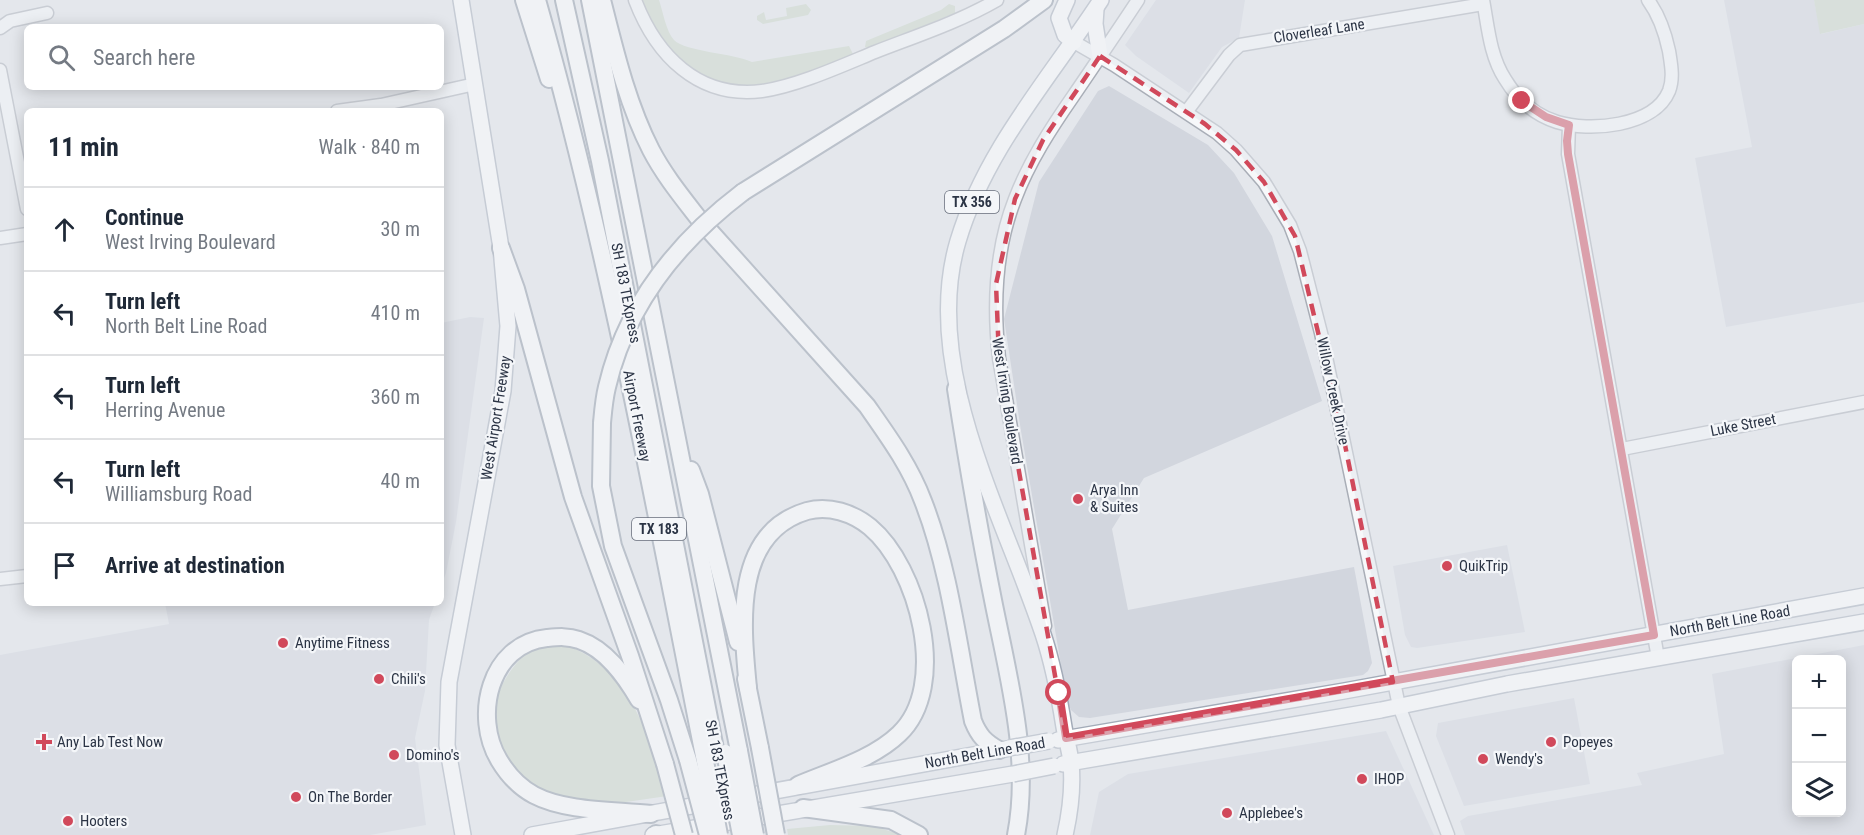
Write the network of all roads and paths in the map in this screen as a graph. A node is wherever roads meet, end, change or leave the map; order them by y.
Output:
1 (461, 0) edge
2 (524, 0) edge
3 (537, 0) edge
4 (564, 0) edge
5 (574, 0) edge
6 (590, 0) edge
7 (602, 0) edge
8 (635, 0) edge
9 (997, 0) edge
10 (1044, 0) edge
11 (1067, 0) edge
12 (1138, 0) edge
13 (1648, 0) edge
14 (1483, 2) edge
15 (1098, 4) edge
16 (47, 13) dead end
17 (0, 28) edge
18 (1074, 42) junction
19 (1100, 56) junction
20 (0, 72) edge
21 (475, 84) junction
22 (359, 108) edge
23 (1186, 111) junction
24 (1569, 125) junction
25 (575, 139) junction
26 (24, 194) edge
27 (24, 234) edge
28 (0, 238) edge
29 (501, 248) junction
30 (956, 389) junction
31 (1864, 402) edge
32 (674, 424) junction
33 (1622, 449) junction
34 (24, 576) edge
35 (0, 579) edge
36 (1864, 596) edge
37 (1864, 622) edge
38 (1654, 635) junction
39 (1658, 658) junction
40 (1051, 659) junction
41 (1392, 682) junction
42 (748, 688) junction
43 (1399, 706) junction
44 (654, 727) junction
45 (1066, 738) junction
46 (1004, 749) junction
47 (714, 755) junction
48 (1071, 763) junction
49 (798, 785) junction
50 (803, 808) junction
51 (651, 814) junction
52 (463, 835) edge
53 (532, 835) edge
54 (655, 835) edge
55 (684, 835) edge
56 (708, 835) edge
57 (719, 835) edge
58 (732, 835) edge
59 (741, 835) edge
60 (755, 835) edge
61 (776, 835) edge
62 (919, 835) edge
63 (1016, 835) edge
64 (1065, 835) edge
65 (1448, 835) edge

1 - 21 main road, West Airport Freeway
2 - 25 highway
3 - 25 highway, Airport Freeway / TX 183
4 - 47 highway, SH 183 TEXpress
5 - 47 highway, SH 183 TEXpress
6 - 32 highway, Airport Freeway / TX 183
7 - 46 highway
8 - 9 street
10 - 47 highway, bridge
11 - 18 main road
12 - 19 street, West Irving Boulevard
13 - 24 street
14 - 23 street, Cloverleaf Lane
14 - 24 street
15 - 18 main road, TX 356
15 - 19 main road
16 - 17 street
18 - 19 street, Willow Creek Drive
18 - 30 main road, TX 356
19 - 23 street, Willow Creek Drive
19 - 40 street, West Irving Boulevard
20 - 26 street
21 - 22 street
21 - 29 main road, West Airport Freeway
23 - 41 street, Willow Creek Drive
24 - 33 street
25 - 47 highway, Airport Freeway / TX 183
27 - 28 street
29 - 44 highway
29 - 52 main road, West Airport Freeway
30 - 40 main road
30 - 63 highway
31 - 33 street, Luke Street
32 - 42 highway
32 - 47 highway, Airport Freeway / TX 183
33 - 38 street
34 - 35 street
36 - 38 main road, North Belt Line Road
37 - 39 main road, North Belt Line Road
38 - 39 street
38 - 41 main road, North Belt Line Road
39 - 43 main road, North Belt Line Road
40 - 45 main road, West Irving Boulevard
41 - 43 street, Willow Creek Drive
41 - 45 main road, North Belt Line Road
42 - 49 highway
42 - 61 highway, bridge
43 - 48 main road, North Belt Line Road
43 - 65 street, Willow Creek Drive
44 - 51 highway
44 - 55 highway, bridge
45 - 46 main road, North Belt Line Road, bridge
45 - 48 main road, West Irving Boulevard
46 - 49 main road, North Belt Line Road
47 - 56 highway, bridge
47 - 57 highway, Airport Freeway / TX 183, bridge
47 - 58 highway, SH 183 TEXpress
47 - 59 highway, SH 183 TEXpress, bridge
47 - 60 highway, Airport Freeway / TX 183, bridge
48 - 50 main road, North Belt Line Road, bridge
48 - 64 main road
49 - 51 main road, North Belt Line Road
50 - 54 main road, North Belt Line Road
50 - 62 highway
51 - 53 main road, North Belt Line Road

